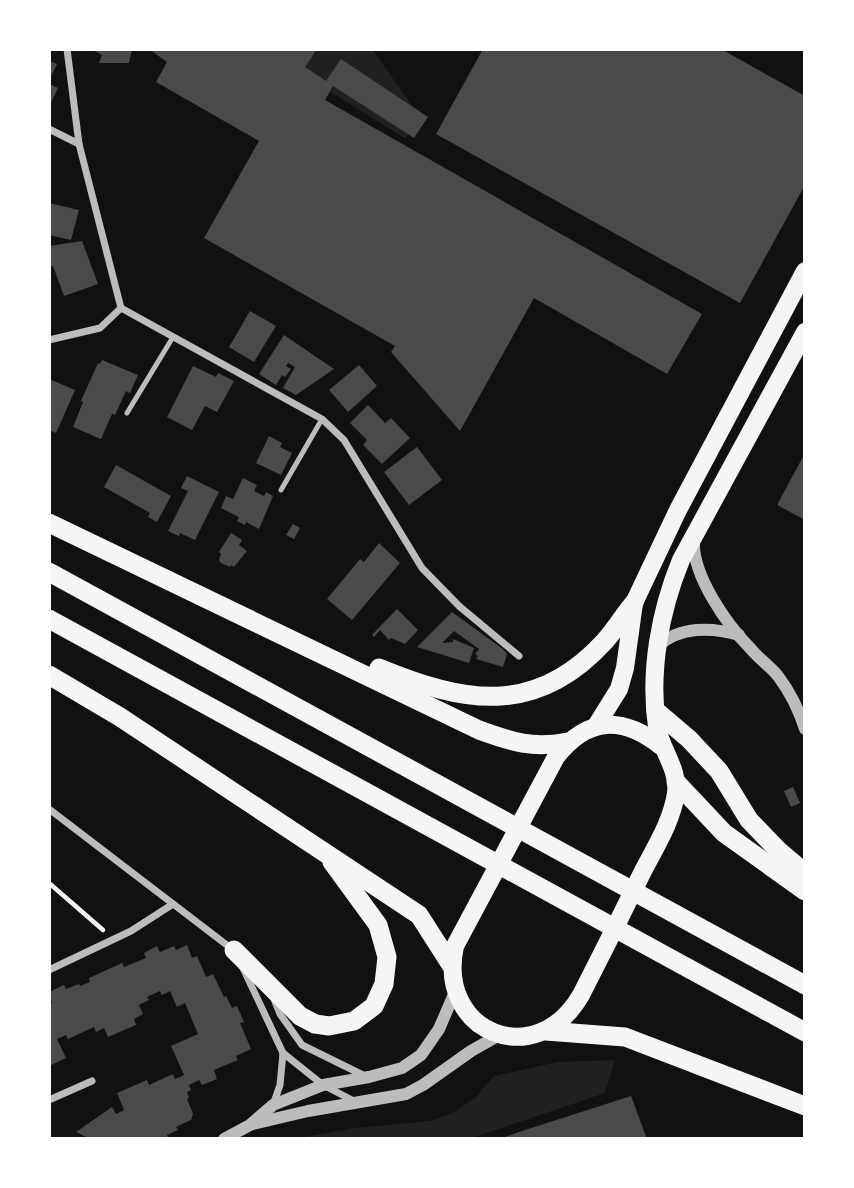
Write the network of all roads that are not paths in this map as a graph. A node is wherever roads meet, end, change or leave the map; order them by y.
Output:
1 (67, 49) edge
2 (49, 129) edge
3 (79, 144) junction
4 (805, 271) edge
5 (121, 308) junction
6 (805, 332) edge
7 (173, 337) junction
8 (49, 340) edge
9 (127, 413) dead end
10 (322, 419) junction
11 (281, 490) dead end
12 (49, 523) edge
13 (694, 536) junction
14 (49, 572) edge
15 (634, 604) junction
16 (49, 620) edge
17 (739, 636) junction
18 (658, 646) junction
19 (317, 652) junction
20 (519, 656) dead end
21 (49, 675) edge
22 (656, 711) junction
23 (596, 726) junction
24 (805, 729) edge
25 (662, 747) junction
26 (562, 749) junction
27 (677, 782) junction
28 (49, 809) edge
29 (323, 850) junction
30 (805, 873) edge
31 (805, 891) edge
32 (173, 904) junction
33 (234, 950) junction
34 (451, 965) junction
35 (49, 970) edge
36 (805, 985) edge
37 (268, 986) junction
38 (455, 992) junction
39 (546, 1031) junction
40 (805, 1032) edge
41 (501, 1034) junction
42 (283, 1052) junction
43 (369, 1077) junction
44 (92, 1081) dead end
45 (323, 1085) junction
46 (49, 1100) edge
47 (359, 1103) junction
48 (273, 1105) junction
49 (805, 1105) edge
50 (250, 1125) junction
51 (224, 1139) edge

1 - 3 street
2 - 3 street
3 - 5 street
4 - 15 main road
5 - 7 street
5 - 8 street
6 - 13 main road
7 - 9 lane
7 - 10 street
10 - 11 lane
10 - 20 street
12 - 19 highway
13 - 17 street
13 - 18 main road
14 - 36 highway
15 - 19 highway
15 - 23 main road
16 - 40 highway
17 - 18 street
17 - 24 street
18 - 22 main road
19 - 26 highway
21 - 29 highway
22 - 25 main road
22 - 30 highway
23 - 25 main road
23 - 26 main road
25 - 27 main road
26 - 34 main road
27 - 31 highway
27 - 39 main road
28 - 32 street
29 - 34 highway
29 - 37 highway
32 - 33 street
32 - 35 street
33 - 37 highway
33 - 42 street
34 - 38 main road
37 - 43 street
38 - 41 main road
38 - 43 street
39 - 41 main road
39 - 49 highway
41 - 47 street
42 - 45 street
42 - 48 street
43 - 45 street
44 - 46 street
45 - 47 street
45 - 48 street
47 - 50 street
48 - 50 street
50 - 51 street

